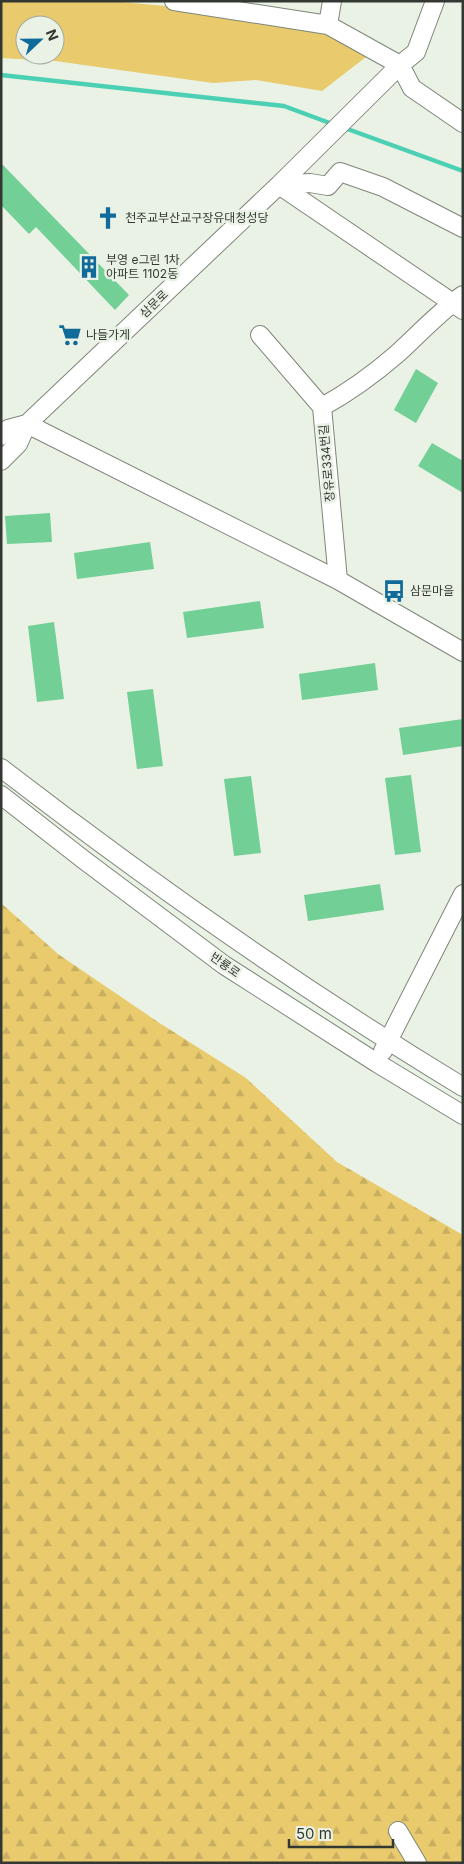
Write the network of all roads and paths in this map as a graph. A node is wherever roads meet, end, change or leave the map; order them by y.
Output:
1 (175, 1) edge
2 (332, 1) edge
3 (434, 1) edge
4 (261, 8) edge
5 (328, 25) junction
6 (400, 65) junction
7 (463, 123) edge
8 (285, 178) junction
9 (463, 228) edge
10 (459, 303) edge
11 (260, 335) dead end
12 (322, 407) junction
13 (27, 424) junction
14 (5, 433) edge
15 (1, 461) edge
16 (338, 580) junction
17 (463, 652) edge
18 (1, 768) edge
19 (1, 795) edge
20 (463, 894) edge
21 (388, 1041) junction
22 (377, 1063) junction
23 (463, 1087) edge
24 (463, 1115) edge
25 (398, 1831) dead end
26 (417, 1863) edge

1 - 4 street
2 - 5 street
3 - 6 street
4 - 5 street
5 - 6 street
6 - 7 street
6 - 8 street, 삼문로
8 - 9 street
8 - 10 street
8 - 13 street, 삼문로
10 - 12 street, 장유로334번길
11 - 12 street
12 - 16 street, 장유로334번길
13 - 14 street
13 - 15 street, 삼문로
13 - 16 street
16 - 17 street
18 - 21 street
19 - 22 street, 반룡로
20 - 21 street
21 - 22 street
21 - 23 street
22 - 24 street, 반룡로
25 - 26 street

